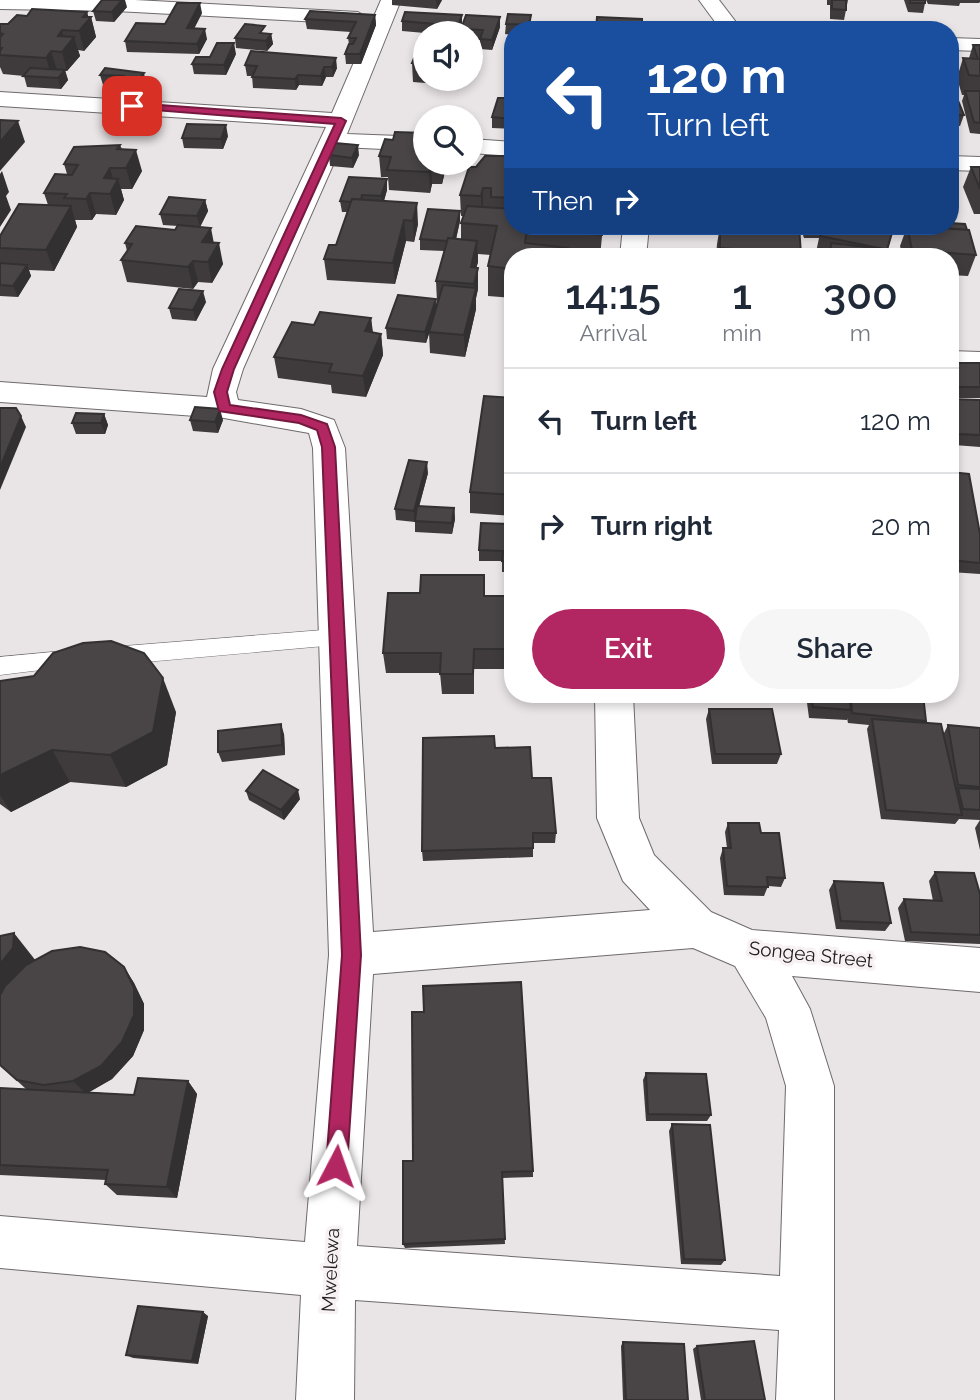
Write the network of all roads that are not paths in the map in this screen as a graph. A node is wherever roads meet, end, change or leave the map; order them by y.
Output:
1 (709, 0) edge
2 (0, 3) edge
3 (388, 10) edge
4 (725, 21) edge
5 (959, 44) edge
6 (980, 45) edge
7 (0, 99) edge
8 (337, 130) junction
9 (413, 142) edge
10 (483, 147) edge
11 (504, 148) edge
12 (959, 163) edge
13 (980, 164) edge
14 (959, 360) edge
15 (980, 361) edge
16 (0, 392) edge
17 (224, 408) junction
18 (336, 637) junction
19 (0, 666) edge
20 (614, 703) edge
21 (695, 927) junction
22 (751, 951) junction
23 (352, 955) junction
24 (980, 970) edge
25 (0, 1242) edge
26 (329, 1271) junction
27 (807, 1305) junction
28 (325, 1400) edge
29 (806, 1400) edge

1 - 4 street
2 - 3 street
3 - 8 street
5 - 6 street
7 - 8 street
8 - 9 street
8 - 17 street
10 - 11 street
12 - 13 street
14 - 15 street
16 - 17 street
17 - 18 street, Mwelewa
18 - 19 lane
18 - 23 street, Mwelewa
20 - 21 street, Songea Street
21 - 22 street, Songea Street
21 - 23 street
22 - 24 street, Songea Street
22 - 27 street
23 - 26 street, Mwelewa
25 - 26 street
26 - 27 street
26 - 28 street, Mwelewa
27 - 29 street

